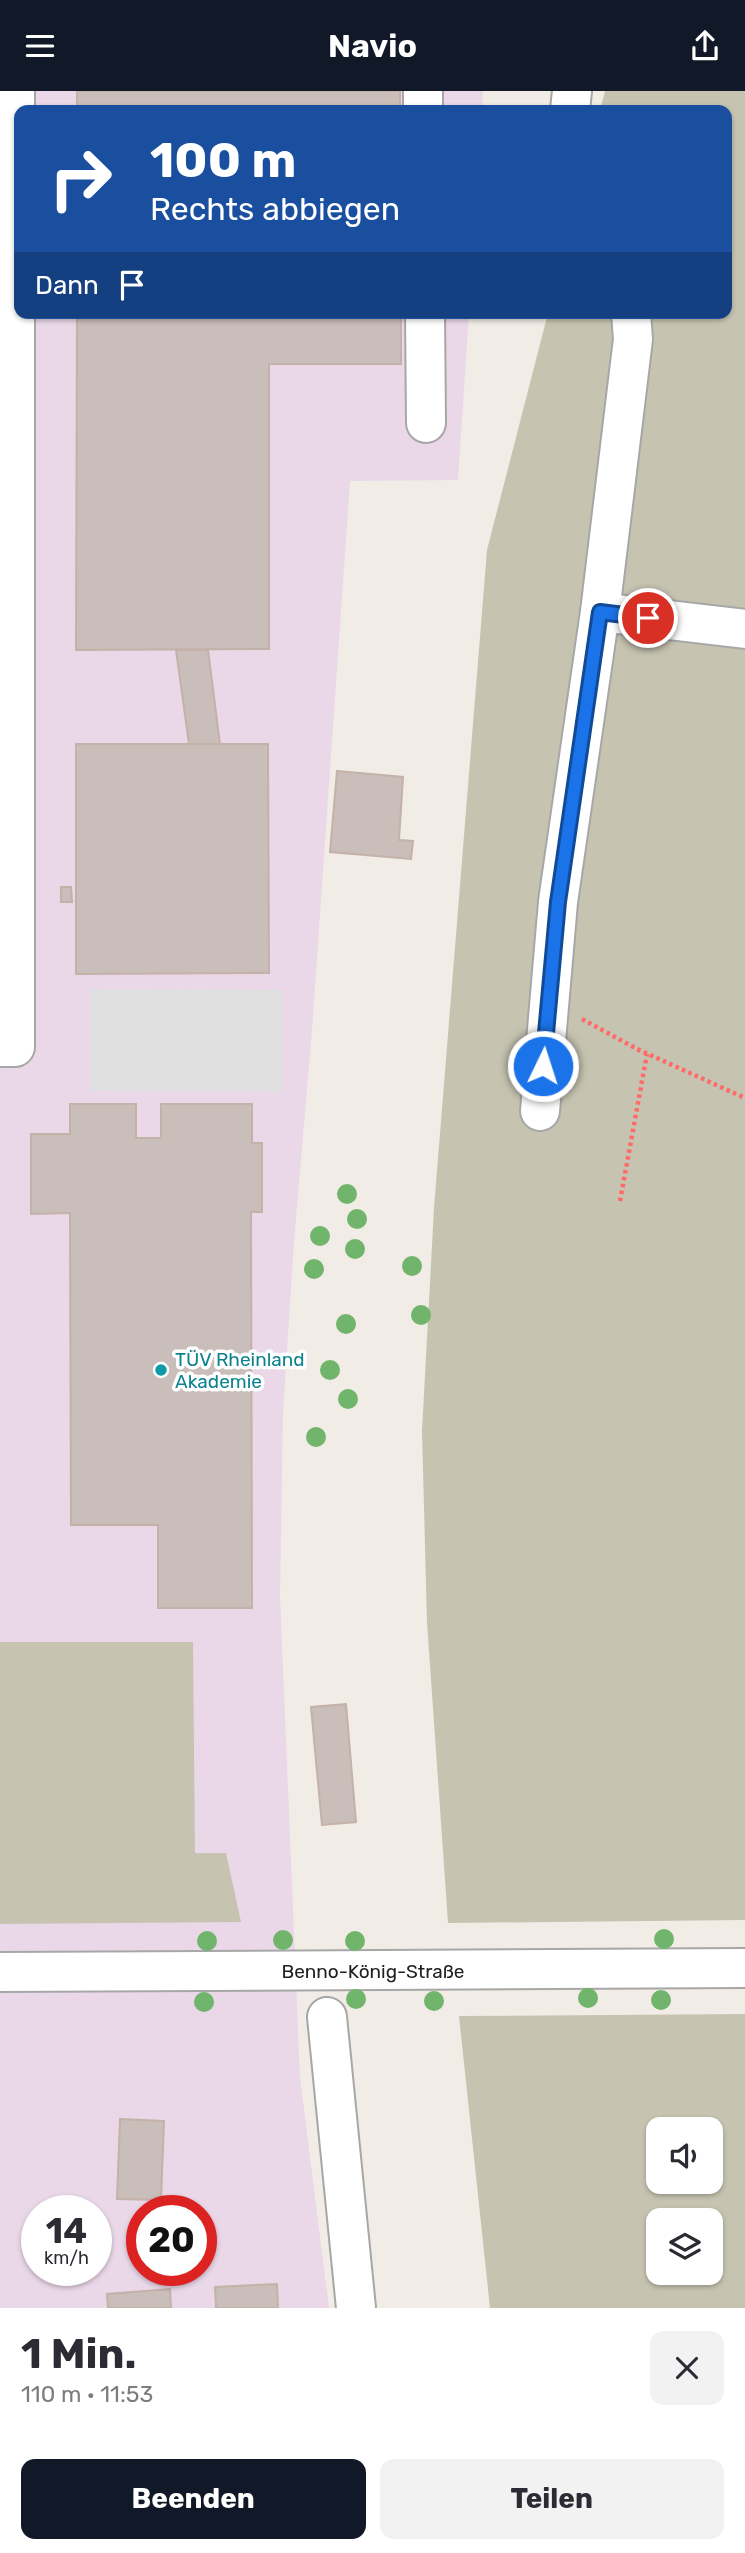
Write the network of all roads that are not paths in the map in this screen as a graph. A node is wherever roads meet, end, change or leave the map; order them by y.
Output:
1 (14, 228) edge
2 (425, 319) edge
3 (631, 319) edge
4 (426, 423) dead end
5 (600, 612) junction
6 (745, 629) edge
7 (8, 1048) edge
8 (540, 1111) dead end
9 (745, 1968) edge
10 (0, 1972) edge
11 (327, 2017) dead end
12 (356, 2308) edge

1 - 7 street
2 - 4 street
3 - 5 street
5 - 6 street
5 - 8 street
9 - 10 street, Benno-König-Straße
11 - 12 street

